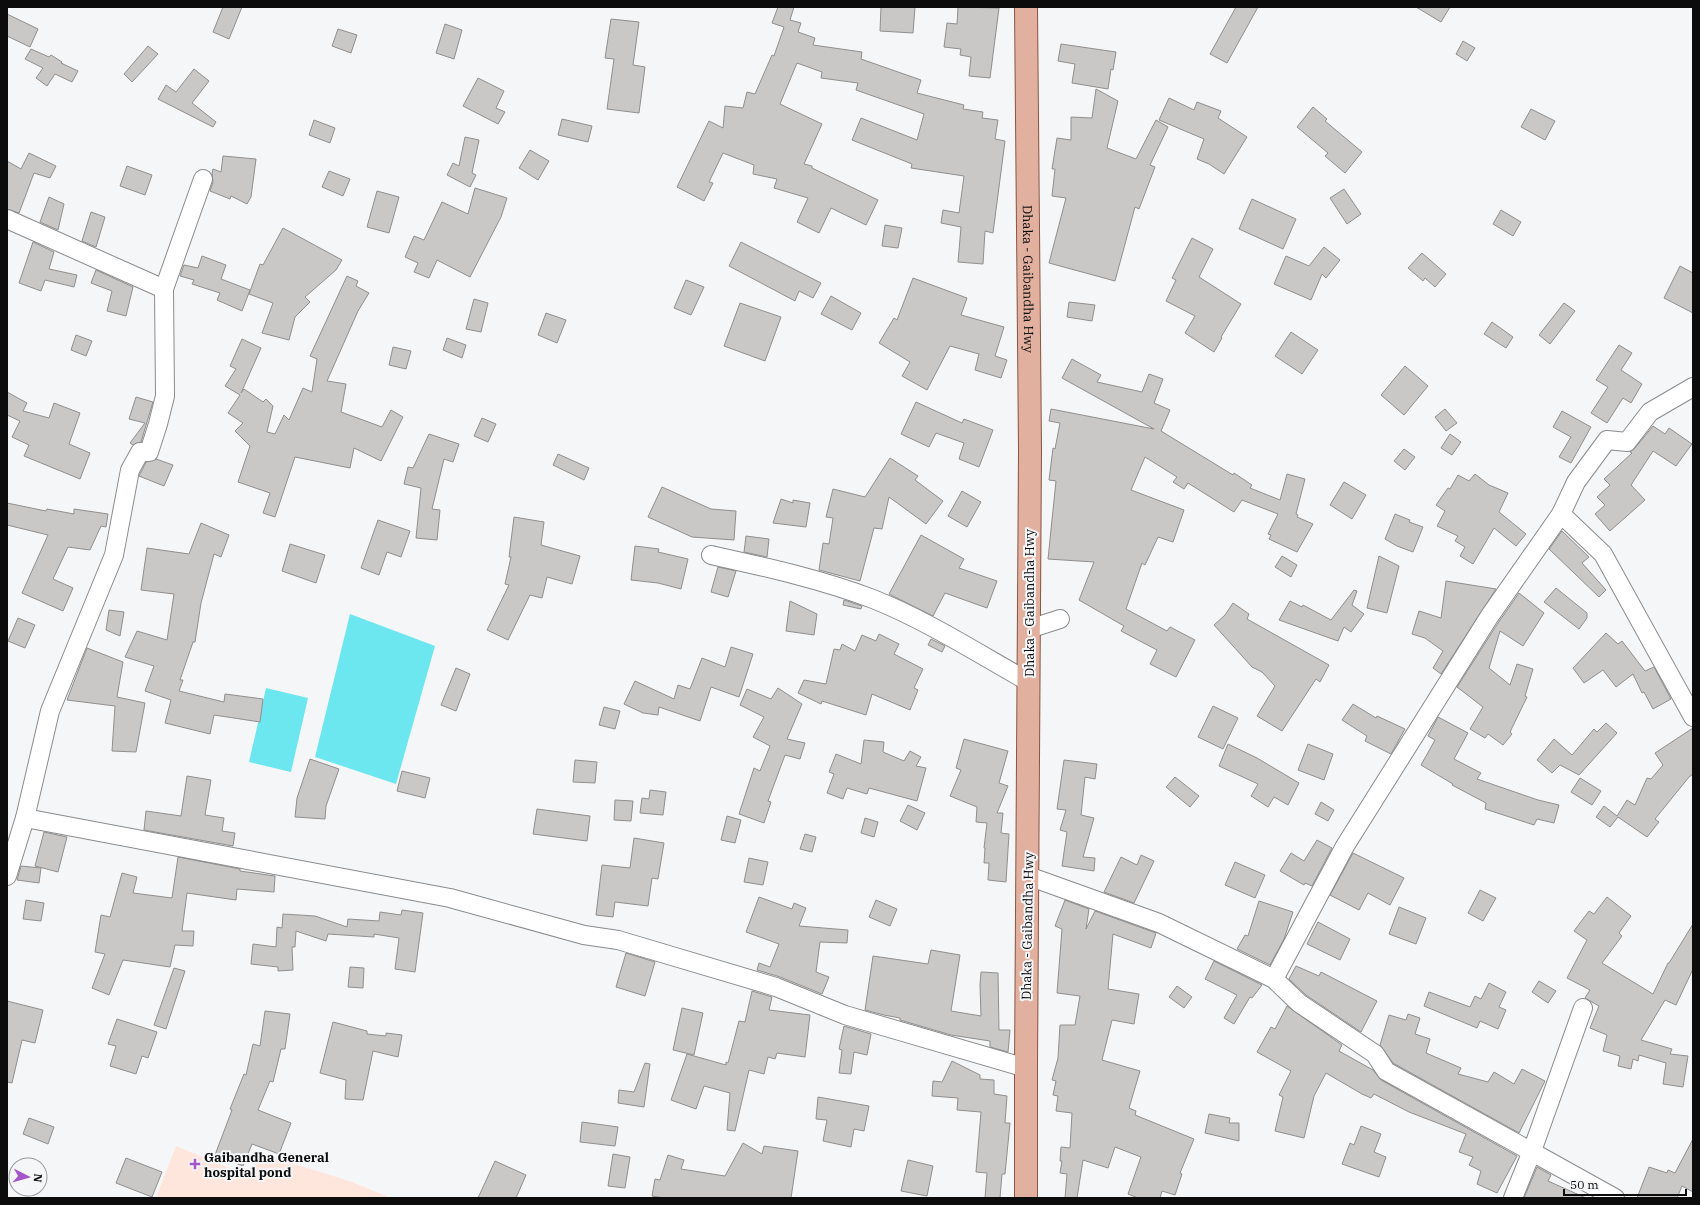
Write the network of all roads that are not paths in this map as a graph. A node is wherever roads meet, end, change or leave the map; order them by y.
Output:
1 (1026, 7) edge
2 (203, 179) dead end
3 (7, 219) edge
4 (164, 289) junction
5 (1693, 387) edge
6 (1561, 514) junction
7 (711, 555) dead end
8 (1060, 619) dead end
9 (1029, 629) junction
10 (1029, 682) junction
11 (1693, 717) edge
12 (24, 818) junction
13 (7, 876) edge
14 (1028, 876) junction
15 (1274, 979) junction
16 (1583, 1008) dead end
17 (1026, 1068) junction
18 (1532, 1151) junction
19 (1026, 1198) edge
20 (1513, 1198) edge
21 (1615, 1198) edge

1 - 9 main road, Dhaka - Gaibandha Hwy
2 - 4 street
3 - 4 street
4 - 12 street
5 - 6 street
6 - 11 street
6 - 15 street
7 - 10 street
8 - 9 street
9 - 10 main road, Dhaka - Gaibandha Hwy
10 - 14 main road, Dhaka - Gaibandha Hwy
12 - 13 street
12 - 17 street
14 - 15 street
14 - 17 main road, Dhaka - Gaibandha Hwy
15 - 18 street
16 - 18 street
17 - 19 main road, Dhaka - Gaibandha Hwy
18 - 20 street
18 - 21 street

